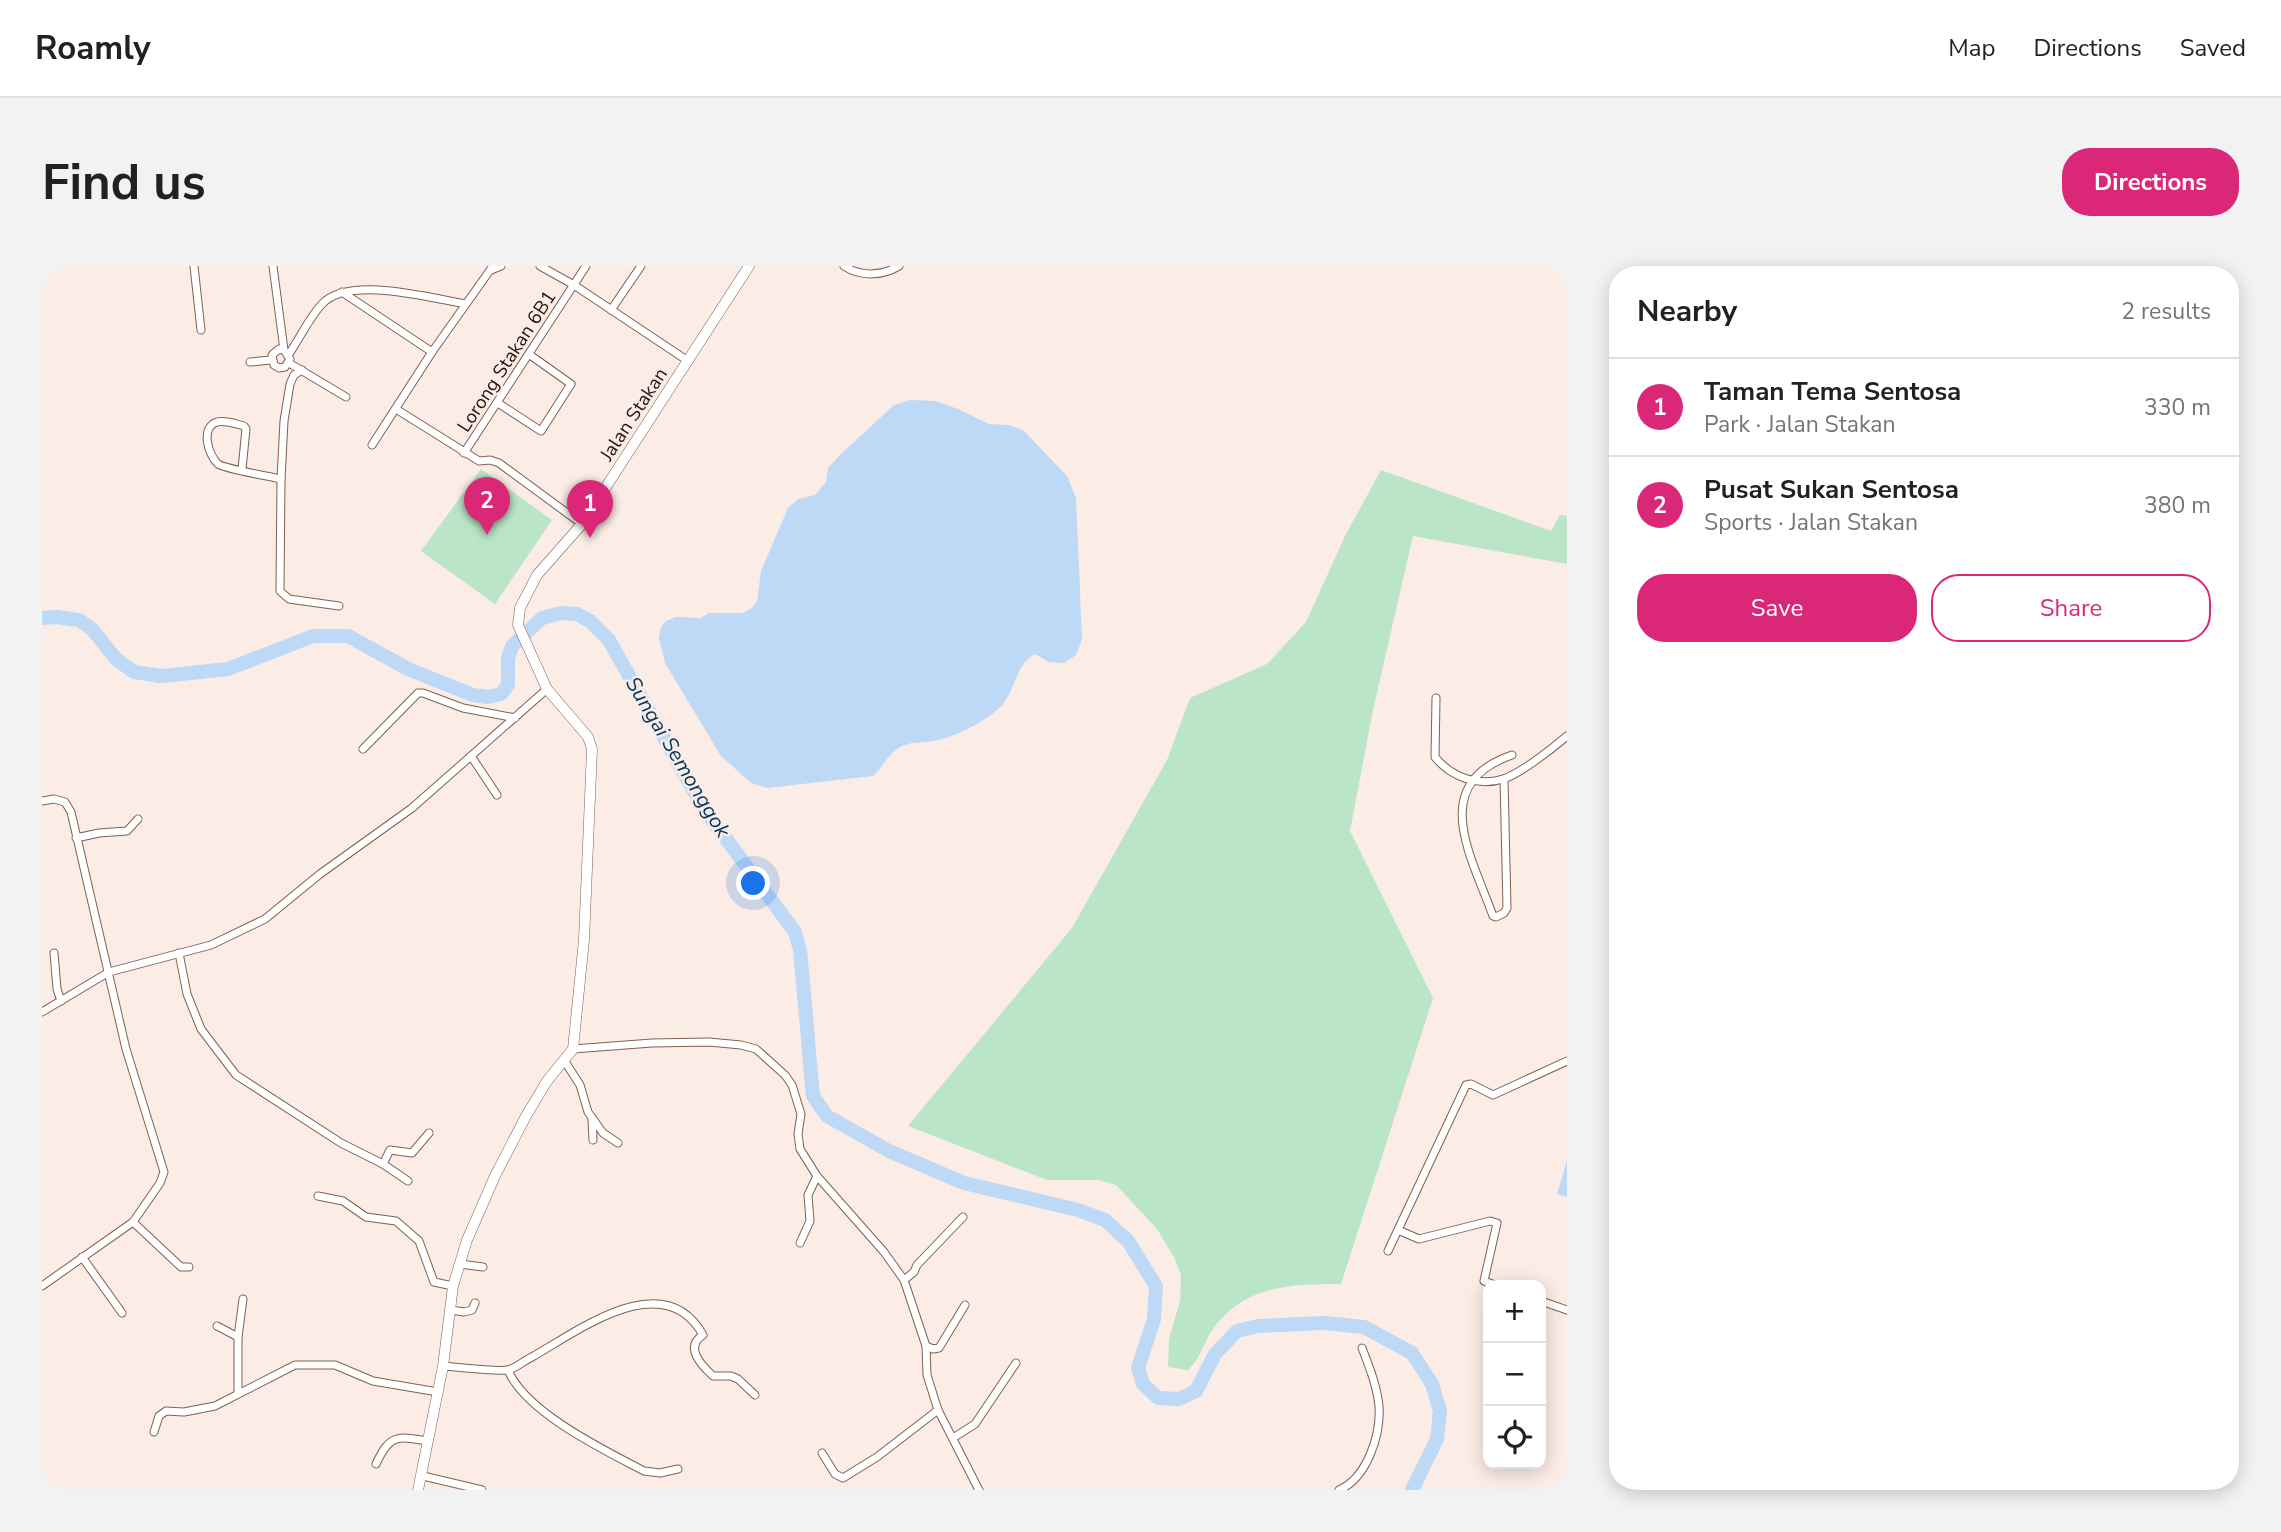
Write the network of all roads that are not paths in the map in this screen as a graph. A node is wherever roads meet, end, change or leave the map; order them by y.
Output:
1 (194, 266) edge
2 (273, 266) edge
3 (501, 266) edge
4 (540, 266) edge
5 (586, 266) edge
6 (640, 266) edge
7 (749, 266) edge
8 (844, 266) edge
9 (899, 266) edge
10 (492, 268) edge
11 (574, 285) junction
12 (341, 292) junction
13 (466, 304) junction
14 (611, 310) junction
15 (201, 330) dead end
16 (287, 352) junction
17 (432, 352) junction
18 (530, 355) junction
19 (271, 360) junction
20 (688, 361) junction
21 (250, 362) dead end
22 (289, 363) junction
23 (302, 370) junction
24 (346, 397) dead end
25 (498, 403) junction
26 (396, 409) junction
27 (372, 445) dead end
28 (464, 453) junction
29 (242, 470) junction
30 (281, 479) junction
31 (582, 524) junction
32 (339, 606) dead end
33 (547, 689) junction
34 (1436, 698) dead end
35 (515, 718) junction
36 (1567, 736) edge
37 (363, 750) dead end
38 (1512, 755) dead end
39 (471, 756) junction
40 (1504, 779) junction
41 (1472, 782) junction
42 (497, 795) dead end
43 (42, 801) edge
44 (138, 819) dead end
45 (76, 838) junction
46 (54, 953) dead end
47 (179, 953) junction
48 (109, 972) junction
49 (61, 1001) junction
50 (42, 1012) edge
51 (573, 1049) junction
52 (564, 1060) junction
53 (1567, 1061) edge
54 (592, 1118) junction
55 (429, 1133) dead end
56 (593, 1140) dead end
57 (618, 1143) dead end
58 (383, 1164) junction
59 (817, 1177) junction
60 (408, 1181) dead end
61 (318, 1196) dead end
62 (963, 1217) dead end
63 (133, 1222) junction
64 (1398, 1230) junction
65 (800, 1243) dead end
66 (1388, 1251) dead end
67 (82, 1257) junction
68 (460, 1264) junction
69 (482, 1266) dead end
70 (189, 1267) dead end
71 (904, 1280) junction
72 (1484, 1280) edge
73 (42, 1286) edge
74 (453, 1286) junction
75 (243, 1299) dead end
76 (475, 1303) dead end
77 (1546, 1303) edge
78 (965, 1305) dead end
79 (451, 1310) junction
80 (1567, 1310) edge
81 (122, 1313) dead end
82 (217, 1326) dead end
83 (238, 1337) junction
84 (926, 1346) junction
85 (1362, 1348) dead end
86 (1016, 1363) dead end
87 (443, 1366) junction
88 (508, 1370) junction
89 (438, 1392) junction
90 (238, 1393) junction
91 (755, 1395) dead end
92 (938, 1410) junction
93 (154, 1432) dead end
94 (953, 1438) junction
95 (428, 1441) junction
96 (822, 1453) dead end
97 (376, 1464) dead end
98 (678, 1469) dead end
99 (423, 1476) junction
100 (418, 1490) edge
101 (482, 1490) edge
102 (979, 1490) edge
103 (1339, 1490) edge

1 - 15 street
2 - 16 street
3 - 10 street
4 - 11 street
5 - 11 street, Lorong Stakan 6B1
6 - 14 street
7 - 20 main road, Jalan Stakan
8 - 9 street
10 - 13 street
11 - 14 street
11 - 18 street, Lorong Stakan 6B1
12 - 13 street
12 - 16 street
12 - 17 street
13 - 17 street
14 - 20 street
16 - 19 street
16 - 22 street
17 - 26 street
18 - 25 street, Lorong Stakan 6B1
18 - 25 street
19 - 21 street
19 - 22 street
20 - 31 main road, Jalan Stakan
22 - 23 street
23 - 24 street
23 - 30 street
25 - 28 street, Lorong Stakan 6B1
26 - 27 street
26 - 28 street
28 - 31 street
29 - 29 street
29 - 30 street
30 - 32 street
31 - 33 main road, Jalan Stakan
33 - 35 street
33 - 51 main road, Jalan Stakan
34 - 41 street
35 - 37 street
35 - 39 street
36 - 40 street
38 - 41 street
39 - 42 street
39 - 47 street
40 - 41 street
40 - 41 street
43 - 45 street
44 - 45 street
45 - 48 street
46 - 49 street
47 - 48 street
47 - 58 street
48 - 49 street
48 - 63 street
49 - 50 street
51 - 52 main road
51 - 59 street
52 - 54 street
52 - 68 main road
53 - 64 street
54 - 56 street
54 - 57 street
55 - 58 street
58 - 60 street
59 - 65 street
59 - 71 street
61 - 74 street
62 - 71 street
63 - 67 street
63 - 70 street
64 - 66 street
64 - 72 street
67 - 73 street
67 - 81 street
68 - 69 street
68 - 74 main road
71 - 84 street
74 - 79 main road
75 - 83 street
76 - 79 street
77 - 80 street
78 - 84 street
79 - 87 main road
82 - 83 street
83 - 90 street
84 - 92 street
85 - 103 street
86 - 94 street
87 - 88 street
87 - 89 main road
88 - 91 street
88 - 98 street
89 - 90 street
89 - 95 main road
90 - 93 street
92 - 94 street
92 - 96 street
94 - 102 street
95 - 97 street
95 - 99 main road
99 - 100 main road
99 - 101 street

